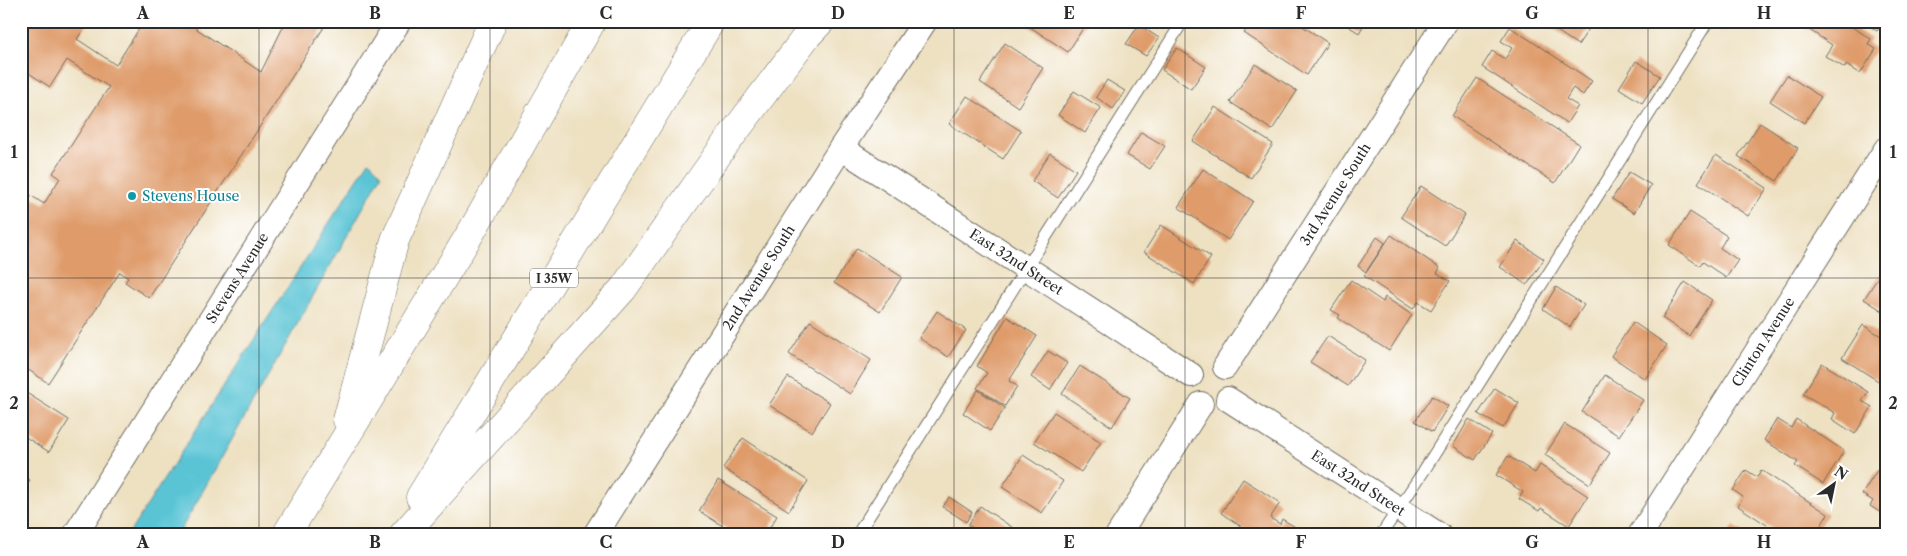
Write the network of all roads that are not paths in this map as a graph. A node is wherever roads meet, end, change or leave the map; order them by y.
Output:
1 (399, 21) edge
2 (493, 21) edge
3 (592, 21) edge
4 (711, 21) edge
5 (821, 21) edge
6 (925, 21) edge
7 (1183, 21) edge
8 (1446, 21) edge
9 (1708, 21) edge
10 (841, 148) junction
11 (1886, 149) edge
12 (1027, 268) junction
13 (1225, 367) junction
14 (1191, 375) junction
15 (1228, 399) junction
16 (1202, 404) junction
17 (339, 452) junction
18 (1398, 509) junction
19 (75, 535) edge
20 (286, 535) edge
21 (398, 535) edge
22 (403, 535) edge
23 (595, 535) edge
24 (857, 535) edge
25 (1118, 535) edge
26 (1381, 535) edge
27 (1438, 535) edge
28 (1640, 535) edge

1 - 19 street, Stevens Avenue
2 - 17 highway
3 - 17 highway
4 - 21 highway, I 35W
5 - 22 highway
6 - 10 street, 2nd Avenue South
7 - 12 lane
8 - 13 street, 3rd Avenue South
9 - 18 lane
10 - 12 street, East 32nd Street
10 - 23 street, 2nd Avenue South
11 - 28 street, Clinton Avenue
12 - 14 street, East 32nd Street
12 - 24 lane
13 - 14 street
13 - 15 street
14 - 16 street
15 - 16 street
15 - 18 street, East 32nd Street
16 - 25 street
17 - 20 highway
18 - 26 lane
18 - 27 street, East 32nd Street

